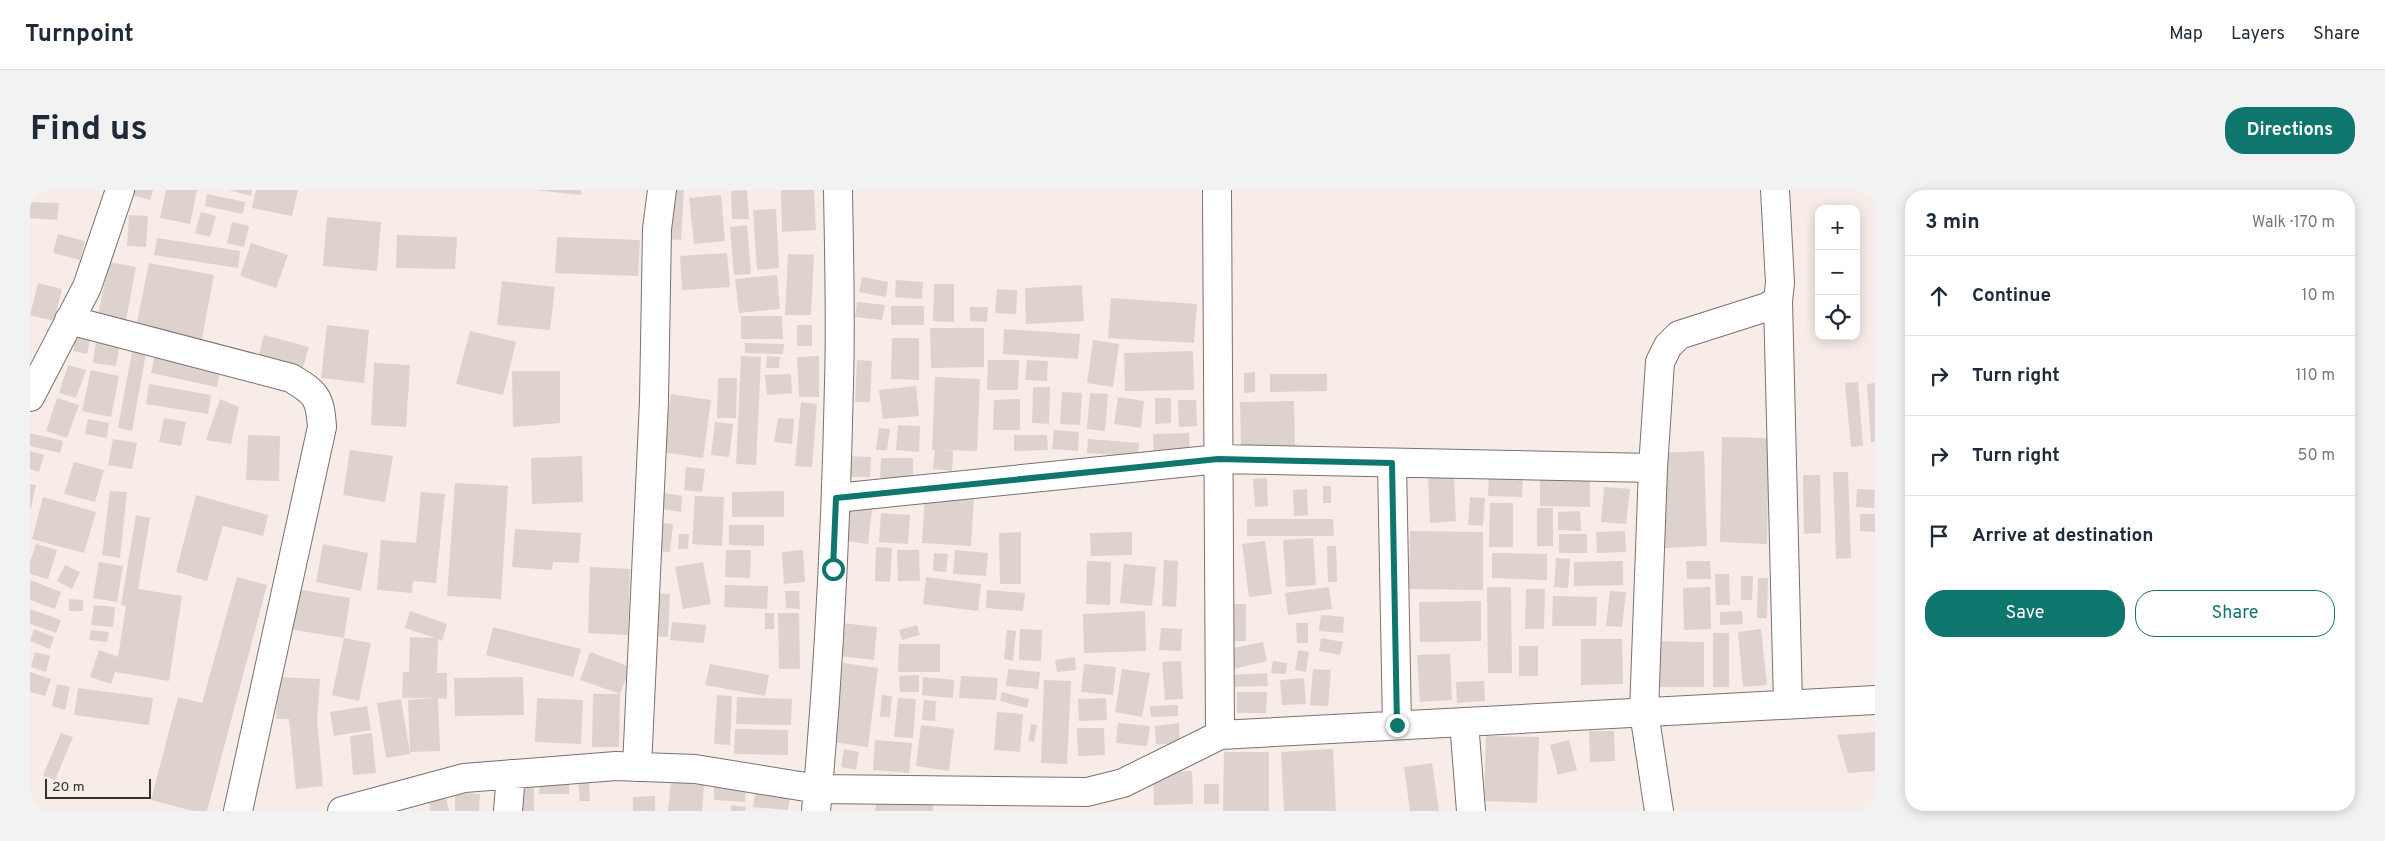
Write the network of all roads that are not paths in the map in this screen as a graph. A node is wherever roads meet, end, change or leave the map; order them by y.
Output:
1 (120, 190) edge
2 (662, 190) edge
3 (838, 190) edge
4 (1217, 190) edge
5 (1775, 190) edge
6 (1778, 301) junction
7 (69, 320) junction
8 (30, 397) edge
9 (1218, 459) junction
10 (1392, 463) junction
11 (1653, 468) junction
12 (836, 498) junction
13 (1875, 700) edge
14 (1788, 704) junction
15 (1644, 712) junction
16 (1464, 722) junction
17 (1397, 725) junction
18 (1220, 735) junction
19 (637, 767) junction
20 (511, 774) junction
21 (817, 800) edge
22 (1088, 802) edge
23 (238, 811) edge
24 (342, 811) edge
25 (508, 811) edge
26 (1471, 811) edge
27 (1660, 811) edge

1 - 7 street
2 - 19 street
3 - 12 street
4 - 9 street
5 - 6 street
6 - 11 street
6 - 14 street
7 - 8 street
7 - 23 street
9 - 10 street
9 - 12 street
9 - 18 street
10 - 11 street
10 - 17 street
11 - 15 street
12 - 21 street
13 - 14 street
14 - 15 street
15 - 16 street
15 - 27 street
16 - 17 street
16 - 26 street
17 - 18 street
18 - 22 street
19 - 20 street
19 - 21 street
20 - 24 street
20 - 25 street
21 - 22 street

